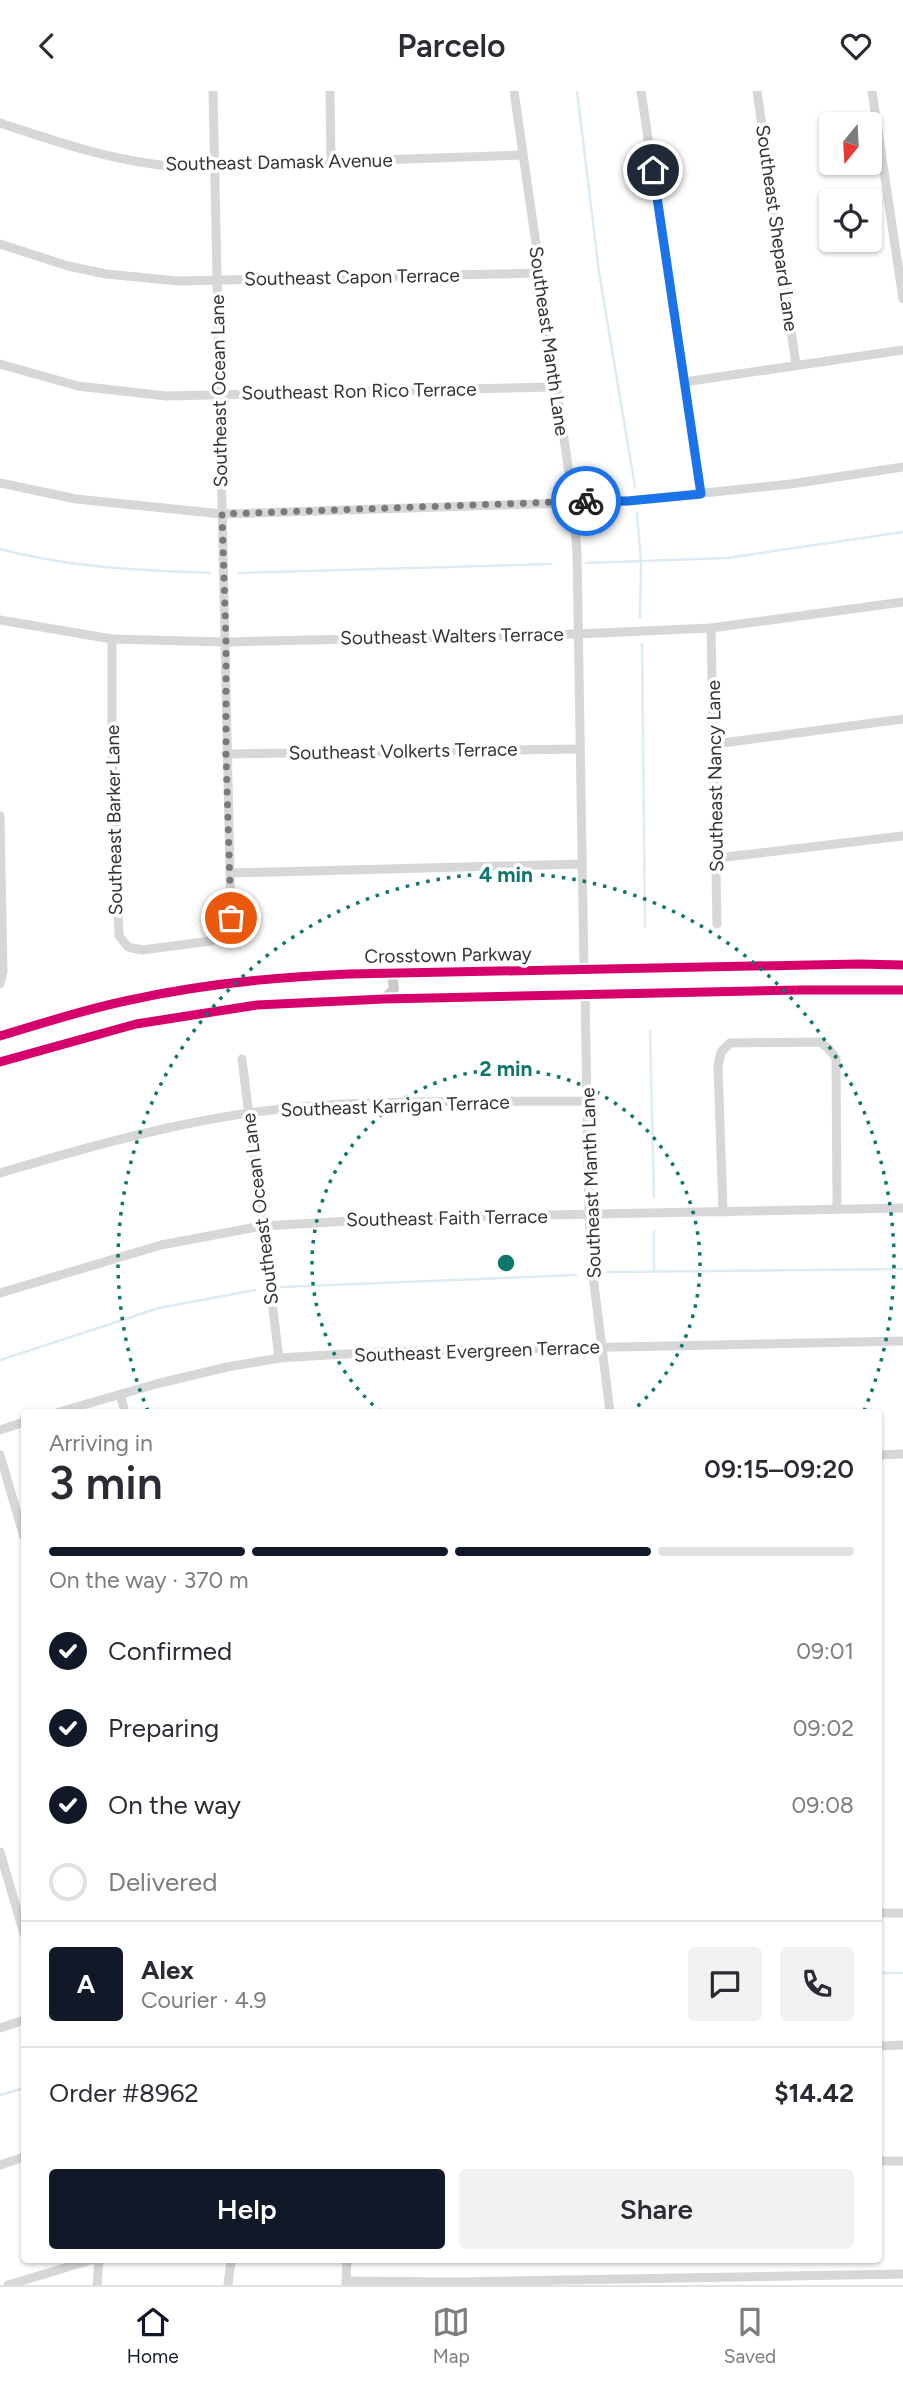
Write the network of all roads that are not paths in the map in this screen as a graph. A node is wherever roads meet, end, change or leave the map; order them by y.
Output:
1 (213, 91) edge
2 (330, 91) edge
3 (514, 91) edge
4 (641, 91) edge
5 (757, 91) edge
6 (872, 91) edge
7 (0, 123) edge
8 (522, 156) junction
9 (331, 163) junction
10 (216, 166) junction
11 (0, 244) edge
12 (541, 273) junction
13 (217, 280) junction
14 (903, 299) edge
15 (903, 350) edge
16 (0, 364) edge
17 (796, 365) junction
18 (684, 382) junction
19 (555, 387) junction
20 (220, 394) junction
21 (903, 467) edge
22 (0, 483) edge
23 (701, 494) junction
24 (573, 501) junction
25 (222, 514) junction
26 (903, 602) edge
27 (0, 620) edge
28 (711, 628) junction
29 (577, 634) junction
30 (112, 639) junction
31 (226, 642) junction
32 (903, 719) edge
33 (715, 744) junction
34 (580, 749) junction
35 (226, 754) junction
36 (0, 816) edge
37 (903, 836) edge
38 (717, 859) junction
39 (582, 864) junction
40 (230, 873) junction
41 (717, 924) dead end
42 (177, 945) joint
43 (903, 965) edge
44 (584, 969) junction
45 (392, 973) junction
46 (0, 984) edge
47 (903, 990) edge
48 (585, 995) junction
49 (384, 999) junction
50 (0, 1036) edge
51 (242, 1059) dead end
52 (0, 1062) edge
53 (588, 1101) junction
54 (249, 1113) junction
55 (0, 1173) edge
56 (903, 1208) edge
57 (837, 1209) junction
58 (723, 1212) junction
59 (589, 1215) junction
60 (262, 1226) junction
61 (0, 1293) edge
62 (903, 1341) edge
63 (603, 1347) junction
64 (279, 1358) junction
65 (120, 1394) junction
66 (68, 1409) edge
67 (124, 1409) edge
68 (610, 1409) edge
69 (21, 1423) edge
70 (0, 1430) edge
71 (903, 1454) edge
72 (0, 1455) edge
73 (882, 1455) edge
74 (21, 1527) edge
75 (0, 1852) edge
76 (882, 1913) edge
77 (903, 1913) edge
78 (21, 1924) edge
79 (21, 2021) edge
80 (0, 2028) edge
81 (903, 2045) edge
82 (882, 2046) edge
83 (21, 2158) edge
84 (882, 2161) edge
85 (903, 2161) edge
86 (0, 2165) edge
87 (81, 2263) edge
88 (99, 2263) edge
89 (231, 2263) edge
90 (347, 2263) edge
91 (903, 2274) edge
92 (346, 2283) edge
93 (456, 2284) edge
94 (8, 2285) edge
95 (97, 2285) edge
96 (228, 2285) edge

1 - 10 street, Southeast Ocean Lane
2 - 9 street
3 - 8 street, Southeast Manth Lane
4 - 18 street
5 - 17 street, Southeast Shepard Lane
6 - 14 street
7 - 10 street, Southeast Damask Avenue
8 - 9 street, Southeast Damask Avenue
8 - 12 street, Southeast Manth Lane
9 - 10 street, Southeast Damask Avenue
10 - 13 street, Southeast Ocean Lane
11 - 13 street, Southeast Capon Terrace
12 - 13 street, Southeast Capon Terrace
12 - 19 street, Southeast Manth Lane
13 - 20 street, Southeast Ocean Lane
15 - 17 street
16 - 20 street, Southeast Ron Rico Terrace
17 - 18 street
18 - 23 street
19 - 20 street, Southeast Ron Rico Terrace
19 - 24 street, Southeast Manth Lane
20 - 25 street, Southeast Ocean Lane
21 - 23 street
22 - 25 street
23 - 24 street
24 - 25 street
24 - 29 street, Southeast Manth Lane
25 - 31 street, Southeast Ocean Lane
26 - 28 street, Southeast Walters Terrace
27 - 30 street, Southeast Walters Terrace
28 - 29 street, Southeast Walters Terrace
28 - 33 street, Southeast Nancy Lane
29 - 31 street, Southeast Walters Terrace
29 - 34 street, Southeast Manth Lane
30 - 31 street, Southeast Walters Terrace
30 - 42 street, Southeast Barker Lane
31 - 35 street, Southeast Ocean Lane
32 - 33 street
33 - 38 street, Southeast Nancy Lane
34 - 35 street, Southeast Volkerts Terrace
34 - 39 street, Southeast Manth Lane
35 - 40 street, Southeast Ocean Lane
36 - 46 street
37 - 38 street
38 - 41 street, Southeast Nancy Lane
39 - 40 street
39 - 44 street, Southeast Manth Lane
40 - 42 street, Southeast Ocean Lane
43 - 44 main road, Crosstown Parkway
44 - 45 main road, Crosstown Parkway
45 - 49 main road
45 - 50 main road, Crosstown Parkway
47 - 48 main road
48 - 49 main road
48 - 53 street, Southeast Manth Lane
49 - 52 main road
51 - 54 street, Southeast Ocean Lane
53 - 54 street, Southeast Karrigan Terrace
53 - 59 street, Southeast Manth Lane
54 - 55 street, Southeast Karrigan Terrace
54 - 60 street, Southeast Ocean Lane
56 - 57 street, Southeast Faith Terrace
57 - 58 street, Southeast Faith Terrace
57 - 58 street
58 - 59 street, Southeast Faith Terrace
59 - 60 street, Southeast Faith Terrace
59 - 63 street, Southeast Manth Lane
60 - 61 street, Southeast Faith Terrace
60 - 64 street, Southeast Ocean Lane
62 - 63 street, Southeast Evergreen Terrace
63 - 64 street, Southeast Evergreen Terrace
63 - 68 street, Southeast Manth Lane
64 - 65 street, Southeast Evergreen Terrace
65 - 66 street, Southeast Evergreen Terrace
65 - 67 street
69 - 70 street
71 - 73 street
72 - 74 street
75 - 78 street
76 - 77 street
79 - 80 street
81 - 82 street
83 - 86 street
84 - 85 street
87 - 94 street
88 - 95 street
89 - 96 street
90 - 92 street
91 - 93 street
92 - 93 street

